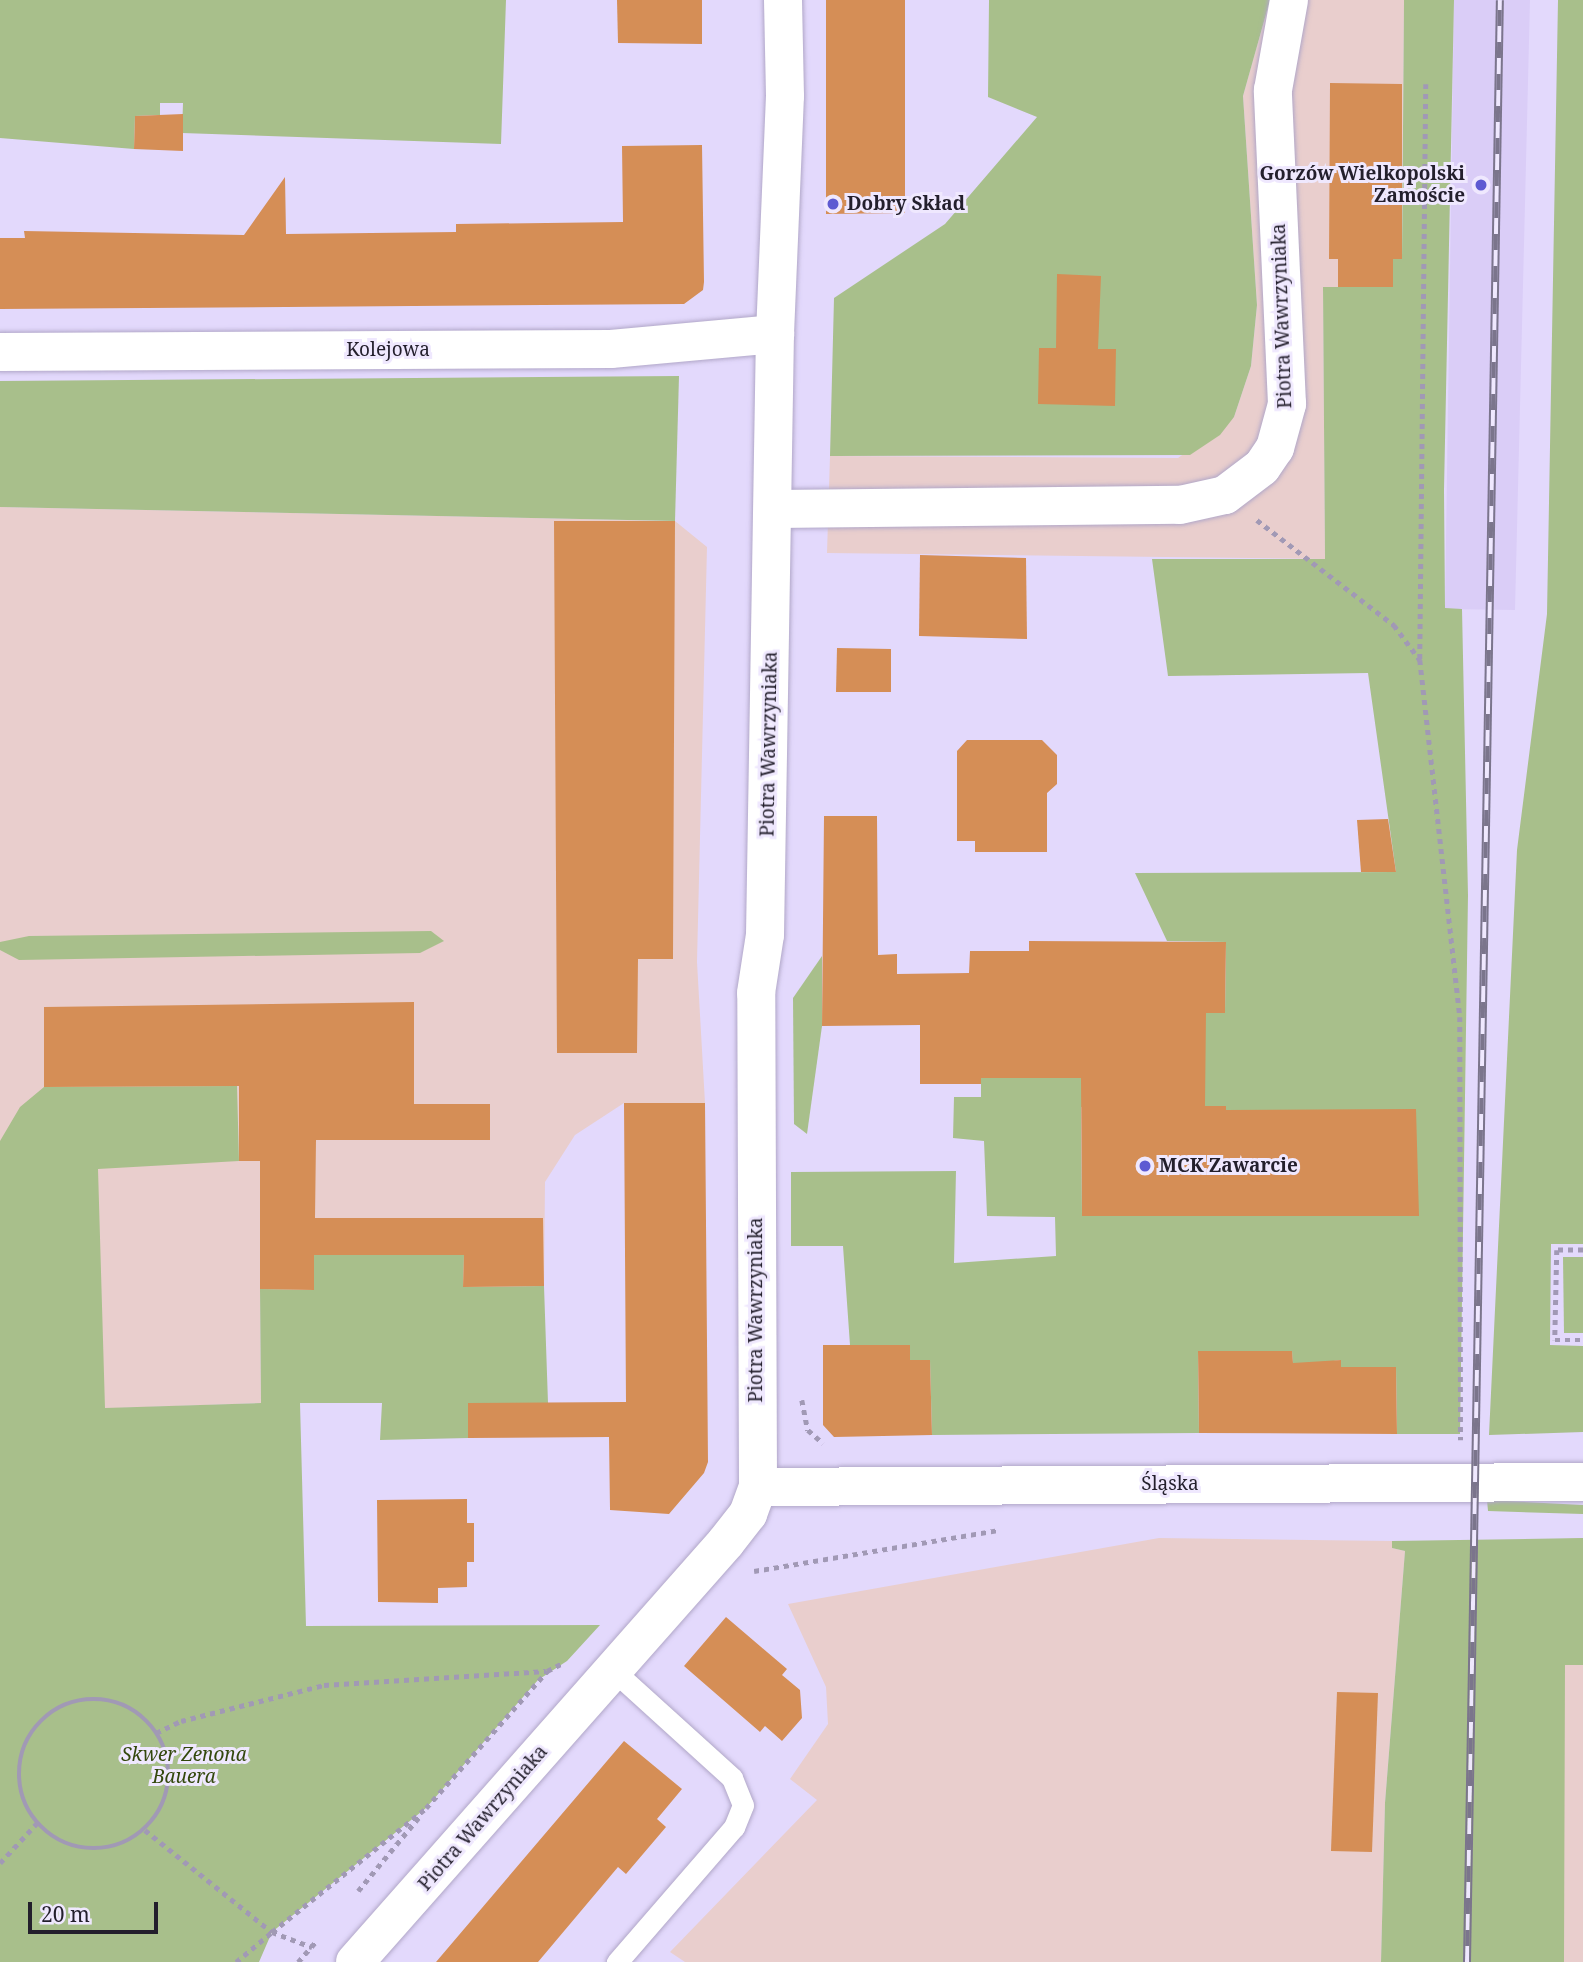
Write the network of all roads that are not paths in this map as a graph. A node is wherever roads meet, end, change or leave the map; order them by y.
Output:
1 (783, 0) edge
2 (1289, 0) edge
3 (775, 334) junction
4 (0, 352) edge
5 (775, 509) junction
6 (1583, 1482) edge
7 (758, 1487) junction
8 (613, 1670) junction
9 (340, 1957) edge
10 (617, 1962) edge

1 - 3 street, Piotra Wawrzyniaka
2 - 5 street, Piotra Wawrzyniaka
3 - 4 street, Kolejowa
3 - 5 street, Piotra Wawrzyniaka
5 - 7 street, Piotra Wawrzyniaka
6 - 7 street, Śląska
7 - 8 street, Piotra Wawrzyniaka
8 - 9 street, Piotra Wawrzyniaka
8 - 10 lane

